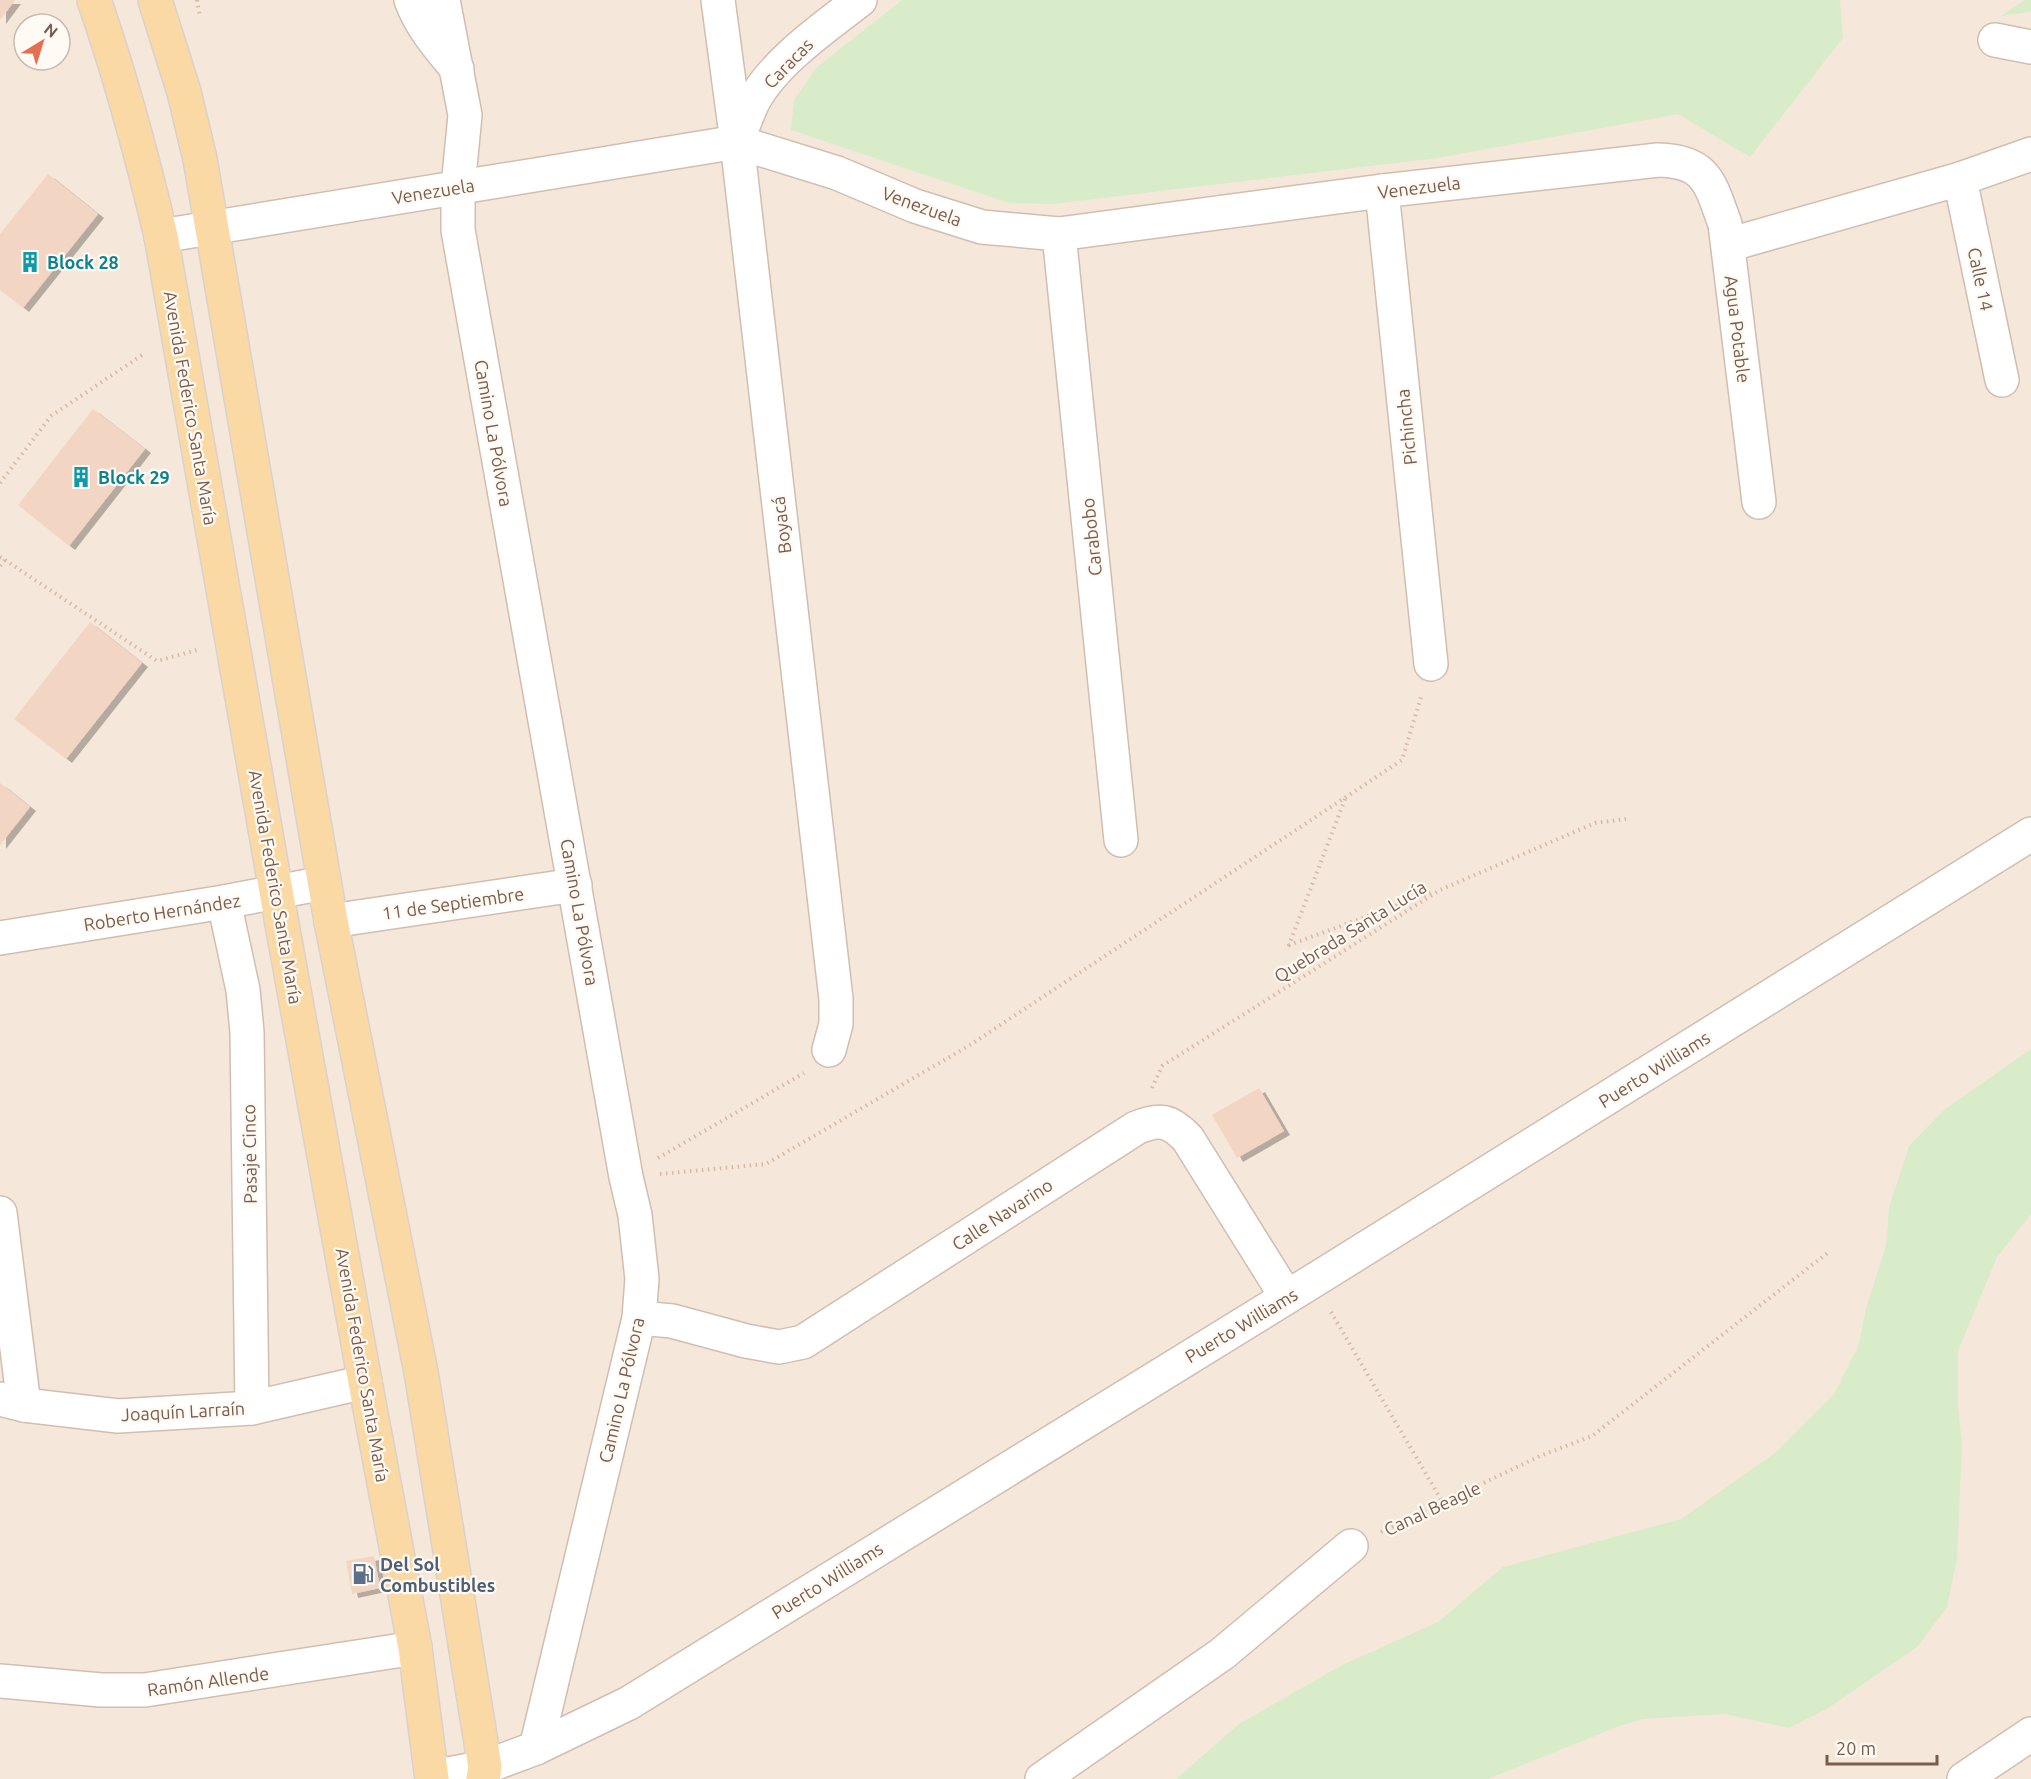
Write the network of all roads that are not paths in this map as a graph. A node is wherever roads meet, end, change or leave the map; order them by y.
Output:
1 (94, 0) edge
2 (155, 0) edge
3 (411, 0) edge
4 (443, 0) edge
5 (718, 0) edge
6 (860, 0) edge
7 (1995, 40) dead end
8 (2031, 47) edge
9 (457, 69) junction
10 (737, 142) junction
11 (2031, 154) edge
12 (1693, 165) joint
13 (1960, 179) junction
14 (458, 187) junction
15 (1382, 191) junction
16 (212, 227) junction
17 (1059, 234) junction
18 (161, 236) junction
19 (1728, 245) junction
20 (2002, 380) dead end
21 (1759, 502) dead end
22 (1431, 663) road end
23 (2031, 834) edge
24 (1121, 840) dead end
25 (324, 883) junction
26 (575, 885) junction
27 (276, 891) junction
28 (224, 903) junction
29 (331, 921) junction
30 (0, 938) edge
31 (829, 1050) road end
32 (0, 1213) edge
33 (1299, 1289) junction
34 (639, 1318) junction
35 (365, 1382) junction
36 (12, 1402) edge
37 (252, 1408) junction
38 (1351, 1546) road end
39 (415, 1648) junction
40 (0, 1681) edge
41 (2031, 1734) edge
42 (536, 1748) junction
43 (484, 1773) edge
44 (433, 1778) edge
45 (1042, 1779) edge
46 (1964, 1779) edge

1 - 18 main road, Avenida Federico Santa María
2 - 16 main road
3 - 9 street, Camino La Pólvora
4 - 9 street, Camino La Pólvora
5 - 10 street, Boyacá
6 - 10 street, Caracas
7 - 8 street
9 - 14 street, Camino La Pólvora
10 - 14 street, Venezuela
10 - 17 street, Venezuela
10 - 31 street, Boyacá
11 - 13 street
12 - 15 street, Venezuela
12 - 19 street, Agua Potable
13 - 19 street
13 - 20 street, Calle 14
14 - 16 street, Venezuela
14 - 26 street, Camino La Pólvora
15 - 17 street, Venezuela
15 - 22 street, Pichincha
16 - 18 street, Venezuela
16 - 25 main road
17 - 24 street, Carabobo
18 - 27 main road, Avenida Federico Santa María
19 - 21 street, Agua Potable
23 - 33 street, Puerto Williams
25 - 27 street, Roberto Hernández
25 - 29 main road
26 - 29 street, 11 de Septiembre
26 - 34 street, Camino La Pólvora
27 - 28 street, Roberto Hernández
27 - 35 main road, Avenida Federico Santa María
28 - 30 street, Roberto Hernández
28 - 37 street, Pasaje Cinco
29 - 43 main road
32 - 36 street
33 - 34 street, Calle Navarino
33 - 42 street, Puerto Williams
34 - 42 street, Camino La Pólvora
35 - 37 street, Joaquín Larraín
35 - 39 main road, Avenida Federico Santa María
36 - 37 street, Joaquín Larraín
38 - 45 street
39 - 40 street, Ramón Allende
39 - 44 main road, Avenida Federico Santa María
41 - 46 street
42 - 43 street, Puerto Williams
43 - 44 street, Puerto Williams

